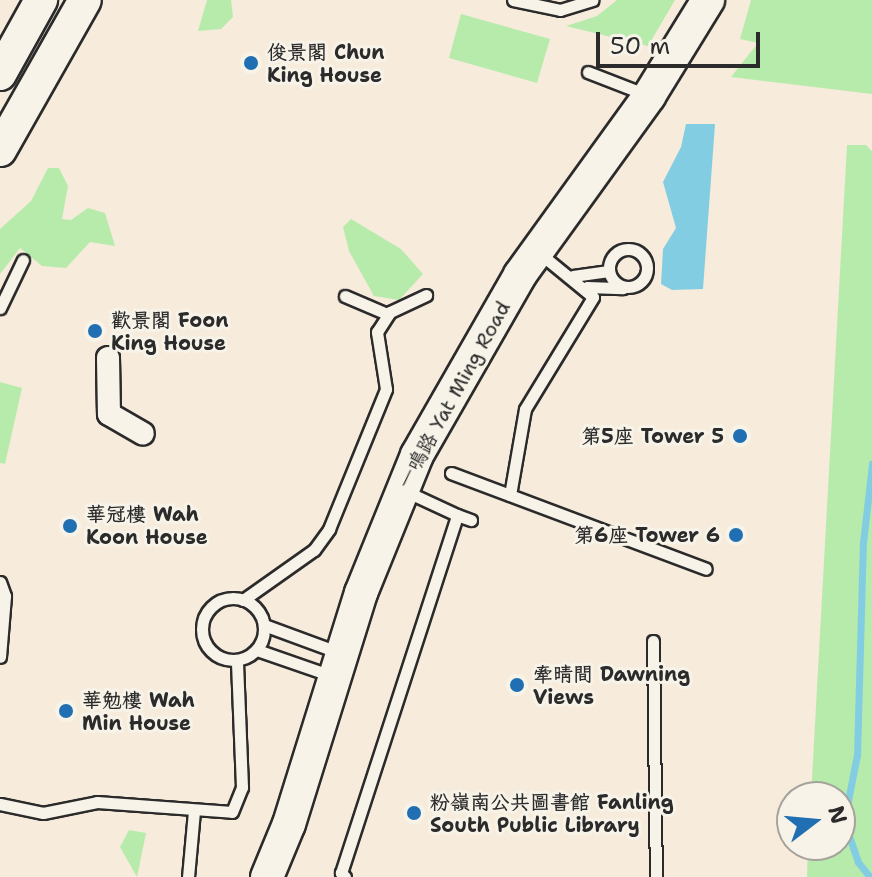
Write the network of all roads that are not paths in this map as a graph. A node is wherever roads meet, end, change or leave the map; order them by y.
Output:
1 (41, 0) edge
2 (85, 0) edge
3 (513, 0) edge
4 (592, 0) edge
5 (701, 3) edge
6 (588, 72) dead end
7 (0, 74) edge
8 (649, 96) junction
9 (0, 150) edge
10 (536, 251) junction
11 (23, 260) dead end
12 (609, 271) junction
13 (572, 276) junction
14 (587, 287) junction
15 (627, 288) junction
16 (426, 295) dead end
17 (345, 296) dead end
18 (0, 308) edge
19 (387, 314) junction
20 (108, 358) dead end
21 (143, 434) dead end
22 (451, 473) dead end
23 (402, 488) junction
24 (510, 495) junction
25 (457, 515) junction
26 (471, 520) dead end
27 (706, 569) dead end
28 (0, 582) edge
29 (243, 600) junction
30 (264, 625) junction
31 (653, 641) dead end
32 (257, 650) junction
33 (0, 657) edge
34 (237, 660) junction
35 (337, 665) junction
36 (0, 804) edge
37 (194, 811) junction
38 (188, 877) edge
39 (267, 877) edge
40 (345, 877) edge
41 (656, 877) edge

1 - 7 street
2 - 9 street
3 - 4 lane
5 - 8 street, 一鳴路 Yat Ming Road
6 - 8 lane
8 - 10 street, 一鳴路 Yat Ming Road
10 - 13 lane
10 - 23 street, 一鳴路 Yat Ming Road
11 - 18 lane
12 - 13 lane
12 - 15 lane
12 - 15 lane
13 - 14 lane
14 - 15 lane
14 - 24 lane
16 - 19 lane
17 - 19 lane
19 - 29 lane
20 - 21 street
22 - 24 lane
23 - 25 lane
23 - 35 street, 一鳴路 Yat Ming Road
24 - 27 lane
25 - 26 lane
25 - 40 lane
28 - 33 lane
29 - 30 lane
29 - 34 lane
30 - 32 lane
30 - 35 lane
31 - 41 lane
32 - 34 lane
32 - 35 lane
34 - 37 lane
35 - 39 street, 一鳴路 Yat Ming Road
36 - 37 lane
37 - 38 lane

